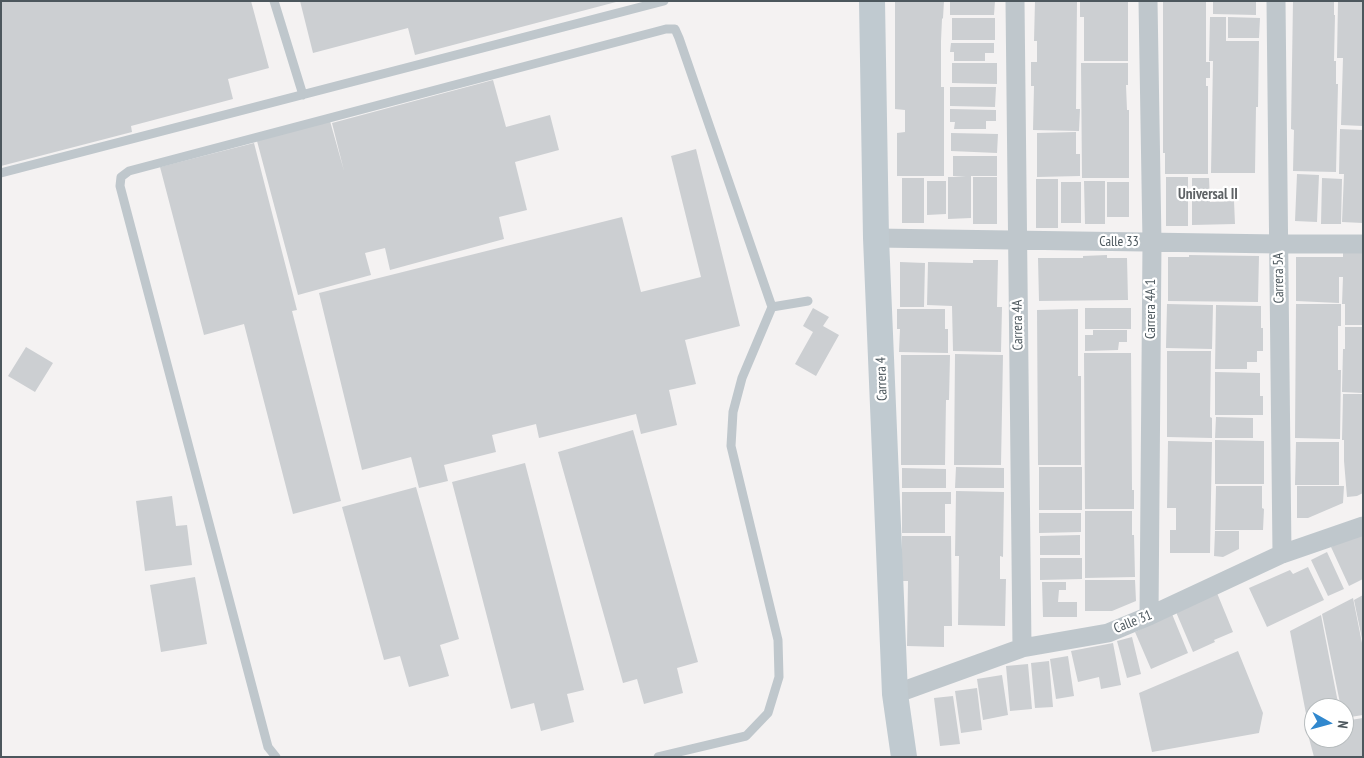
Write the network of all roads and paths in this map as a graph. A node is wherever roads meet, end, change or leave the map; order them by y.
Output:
1 (274, 1) edge
2 (664, 1) edge
3 (872, 1) edge
4 (1015, 1) edge
5 (1148, 1) edge
6 (1276, 1) edge
7 (303, 95) junction
8 (1, 173) edge
9 (876, 238) junction
10 (1017, 241) junction
11 (1152, 242) junction
12 (1279, 244) junction
13 (1363, 244) edge
14 (808, 301) dead end
15 (772, 307) junction
16 (1363, 526) edge
17 (1282, 554) junction
18 (1149, 616) junction
19 (1022, 648) junction
20 (895, 694) junction
21 (276, 757) edge
22 (658, 757) edge
23 (904, 757) edge

1 - 7 lane
2 - 7 lane
3 - 9 street, Carrera 4
4 - 10 street, Carrera 4A
5 - 11 street, Carrera 4A 1
6 - 12 street, Carrera 5A
7 - 8 lane
9 - 10 street, Calle 33
9 - 20 street, Carrera 4
10 - 11 street, Calle 33
10 - 19 street, Carrera 4A
11 - 12 street, Calle 33
11 - 18 street, Carrera 4A 1
12 - 13 street, Calle 33
12 - 17 street, Carrera 5A
14 - 15 lane
15 - 21 lane
15 - 22 lane
16 - 17 street, Calle 31
17 - 18 street, Calle 31
18 - 19 street, Calle 31
19 - 20 street, Calle 31
20 - 23 street, Carrera 4

